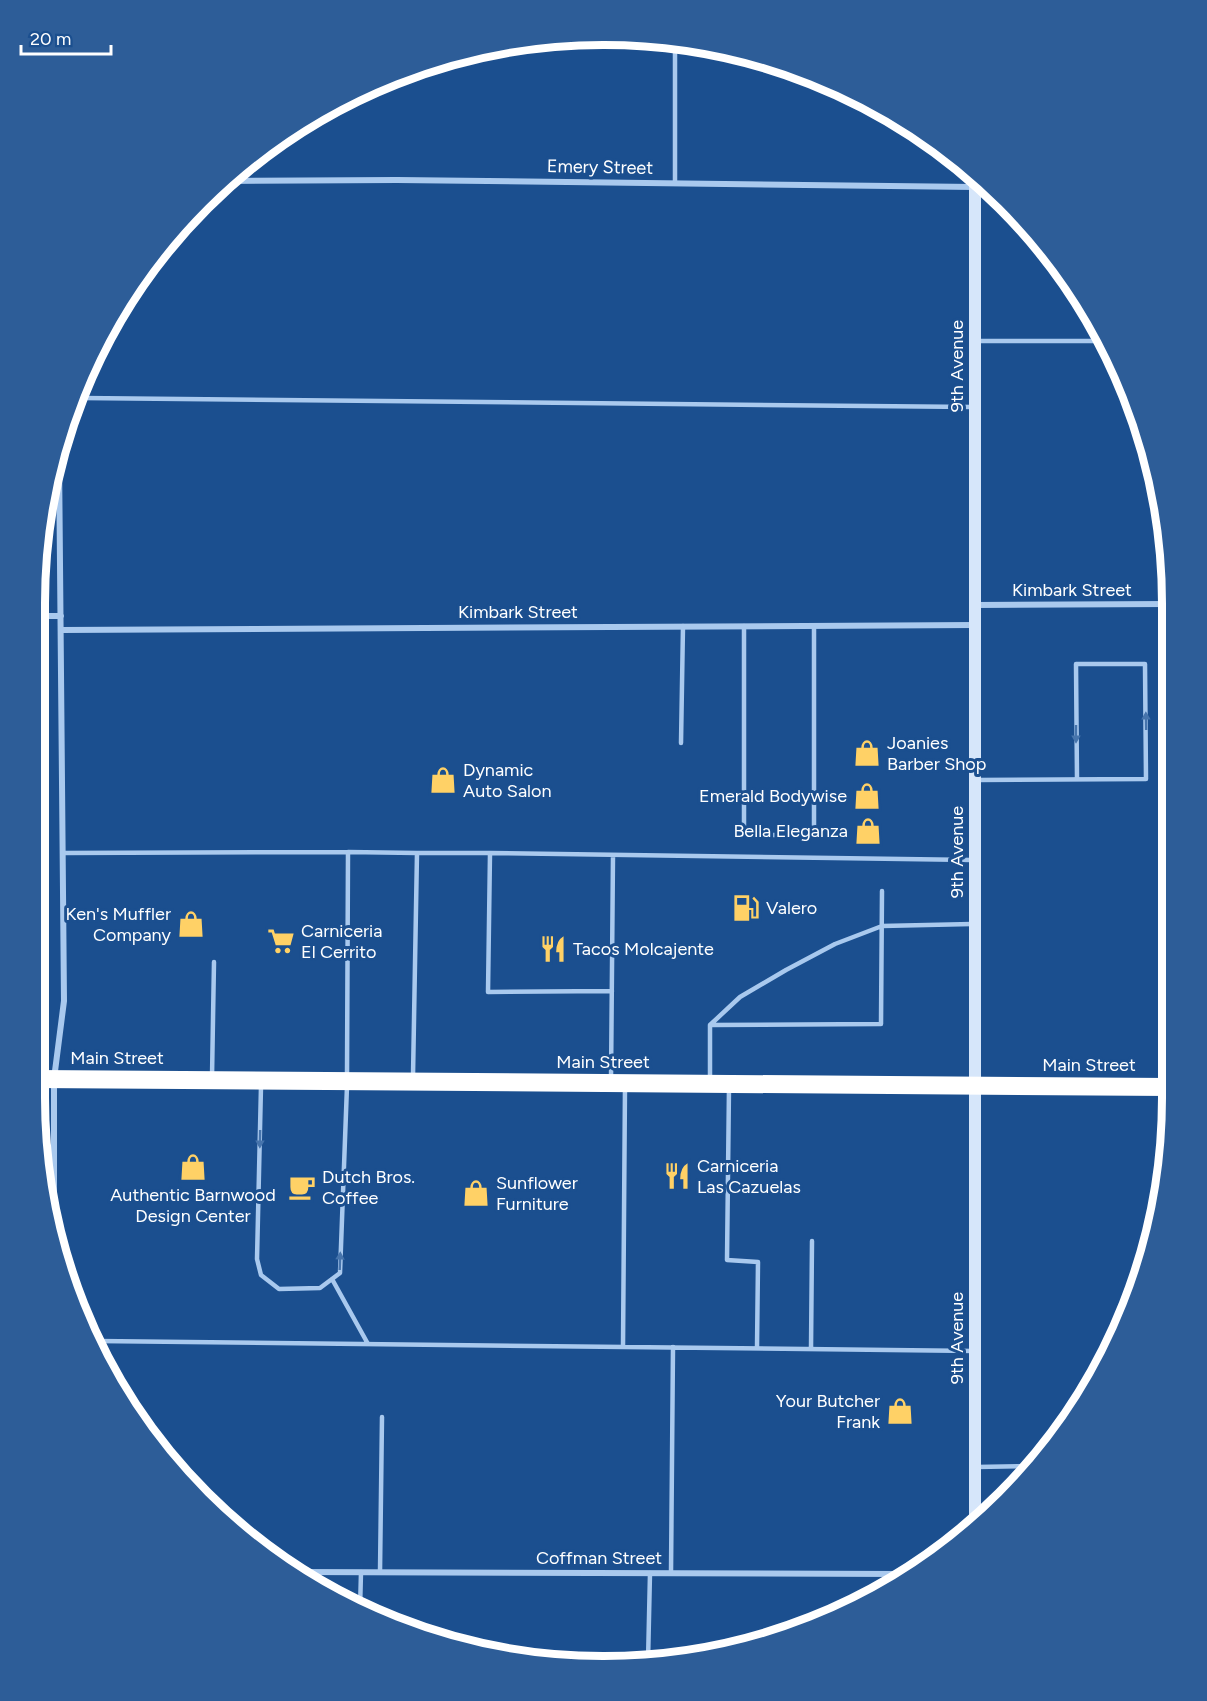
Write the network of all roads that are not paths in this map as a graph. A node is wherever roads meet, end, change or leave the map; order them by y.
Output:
1 (675, 50) edge
2 (239, 181) edge
3 (968, 181) edge
4 (675, 183) junction
5 (975, 187) edge
6 (975, 341) junction
7 (1096, 341) edge
8 (85, 398) edge
9 (975, 407) junction
10 (59, 480) edge
11 (1162, 604) edge
12 (975, 605) junction
13 (45, 616) edge
14 (61, 616) junction
15 (975, 625) junction
16 (683, 626) junction
17 (744, 626) junction
18 (814, 626) junction
19 (61, 630) junction
20 (681, 743) dead end
21 (1077, 779) junction
22 (975, 780) junction
23 (348, 852) junction
24 (63, 853) junction
25 (417, 853) junction
26 (490, 853) junction
27 (613, 855) junction
28 (975, 860) junction
29 (882, 891) dead end
30 (975, 924) junction
31 (882, 926) junction
32 (214, 962) dead end
33 (612, 991) junction
34 (710, 1025) junction
35 (45, 1079) edge
36 (54, 1079) junction
37 (212, 1080) junction
38 (261, 1081) junction
39 (347, 1081) junction
40 (413, 1082) junction
41 (618, 1083) junction
42 (710, 1084) junction
43 (729, 1084) junction
44 (975, 1086) junction
45 (1162, 1087) edge
46 (54, 1194) edge
47 (812, 1241) dead end
48 (332, 1279) junction
49 (101, 1341) edge
50 (368, 1344) junction
51 (623, 1347) junction
52 (673, 1347) junction
53 (757, 1348) junction
54 (811, 1349) junction
55 (975, 1351) junction
56 (382, 1417) dead end
57 (975, 1467) junction
58 (1022, 1467) edge
59 (975, 1514) edge
60 (309, 1572) edge
61 (360, 1572) junction
62 (380, 1572) junction
63 (650, 1573) junction
64 (670, 1573) junction
65 (894, 1574) edge
66 (360, 1600) edge
67 (648, 1654) edge

1 - 4 lane
2 - 4 street, Emery Street
3 - 4 street, Emery Street
5 - 6 main road, 9th Avenue
6 - 7 lane
6 - 9 main road, 9th Avenue
8 - 9 lane
9 - 12 main road, 9th Avenue
10 - 14 street
11 - 12 street, Kimbark Street
12 - 15 main road, 9th Avenue
13 - 14 street
14 - 19 street
15 - 18 street, Kimbark Street
15 - 22 main road, 9th Avenue
16 - 17 street, Kimbark Street
16 - 19 street, Kimbark Street
16 - 20 lane
17 - 18 street, Kimbark Street
17 - 18 lane
19 - 24 street
21 -> 21 lane
21 - 22 lane
22 - 28 main road, 9th Avenue
23 - 24 lane
23 - 25 lane
23 - 39 lane
24 - 36 street
25 - 26 lane
25 - 40 lane
26 - 27 lane
26 - 33 lane
27 - 28 lane
27 - 33 lane
28 - 30 main road, 9th Avenue
29 - 31 lane
30 - 31 lane
30 - 44 main road, 9th Avenue
31 - 34 lane
31 - 34 lane
32 - 37 lane
33 - 41 lane
34 - 42 lane
35 - 36 highway, Main Street
36 - 37 highway, Main Street
36 - 46 street
37 - 38 highway, Main Street
38 - 39 highway, Main Street
38 -> 48 lane
39 - 40 highway, Main Street
48 -> 39 lane
40 - 41 highway, Main Street
41 - 42 highway, Main Street
41 - 51 lane
42 - 43 highway, Main Street
43 - 44 highway, Main Street
43 - 53 lane
44 - 45 highway, Main Street
44 - 55 main road, 9th Avenue
47 - 54 lane
48 - 50 lane
49 - 50 lane
50 - 51 lane
51 - 52 lane
52 - 53 lane
52 - 64 lane
53 - 54 lane
54 - 55 lane
55 - 57 main road, 9th Avenue
56 - 62 lane
57 - 58 lane
57 - 59 main road, 9th Avenue
60 - 61 street, Coffman Street
61 - 62 street, Coffman Street
61 - 66 lane
62 - 63 street, Coffman Street
63 - 64 street, Coffman Street
63 - 67 lane
64 - 65 street, Coffman Street

